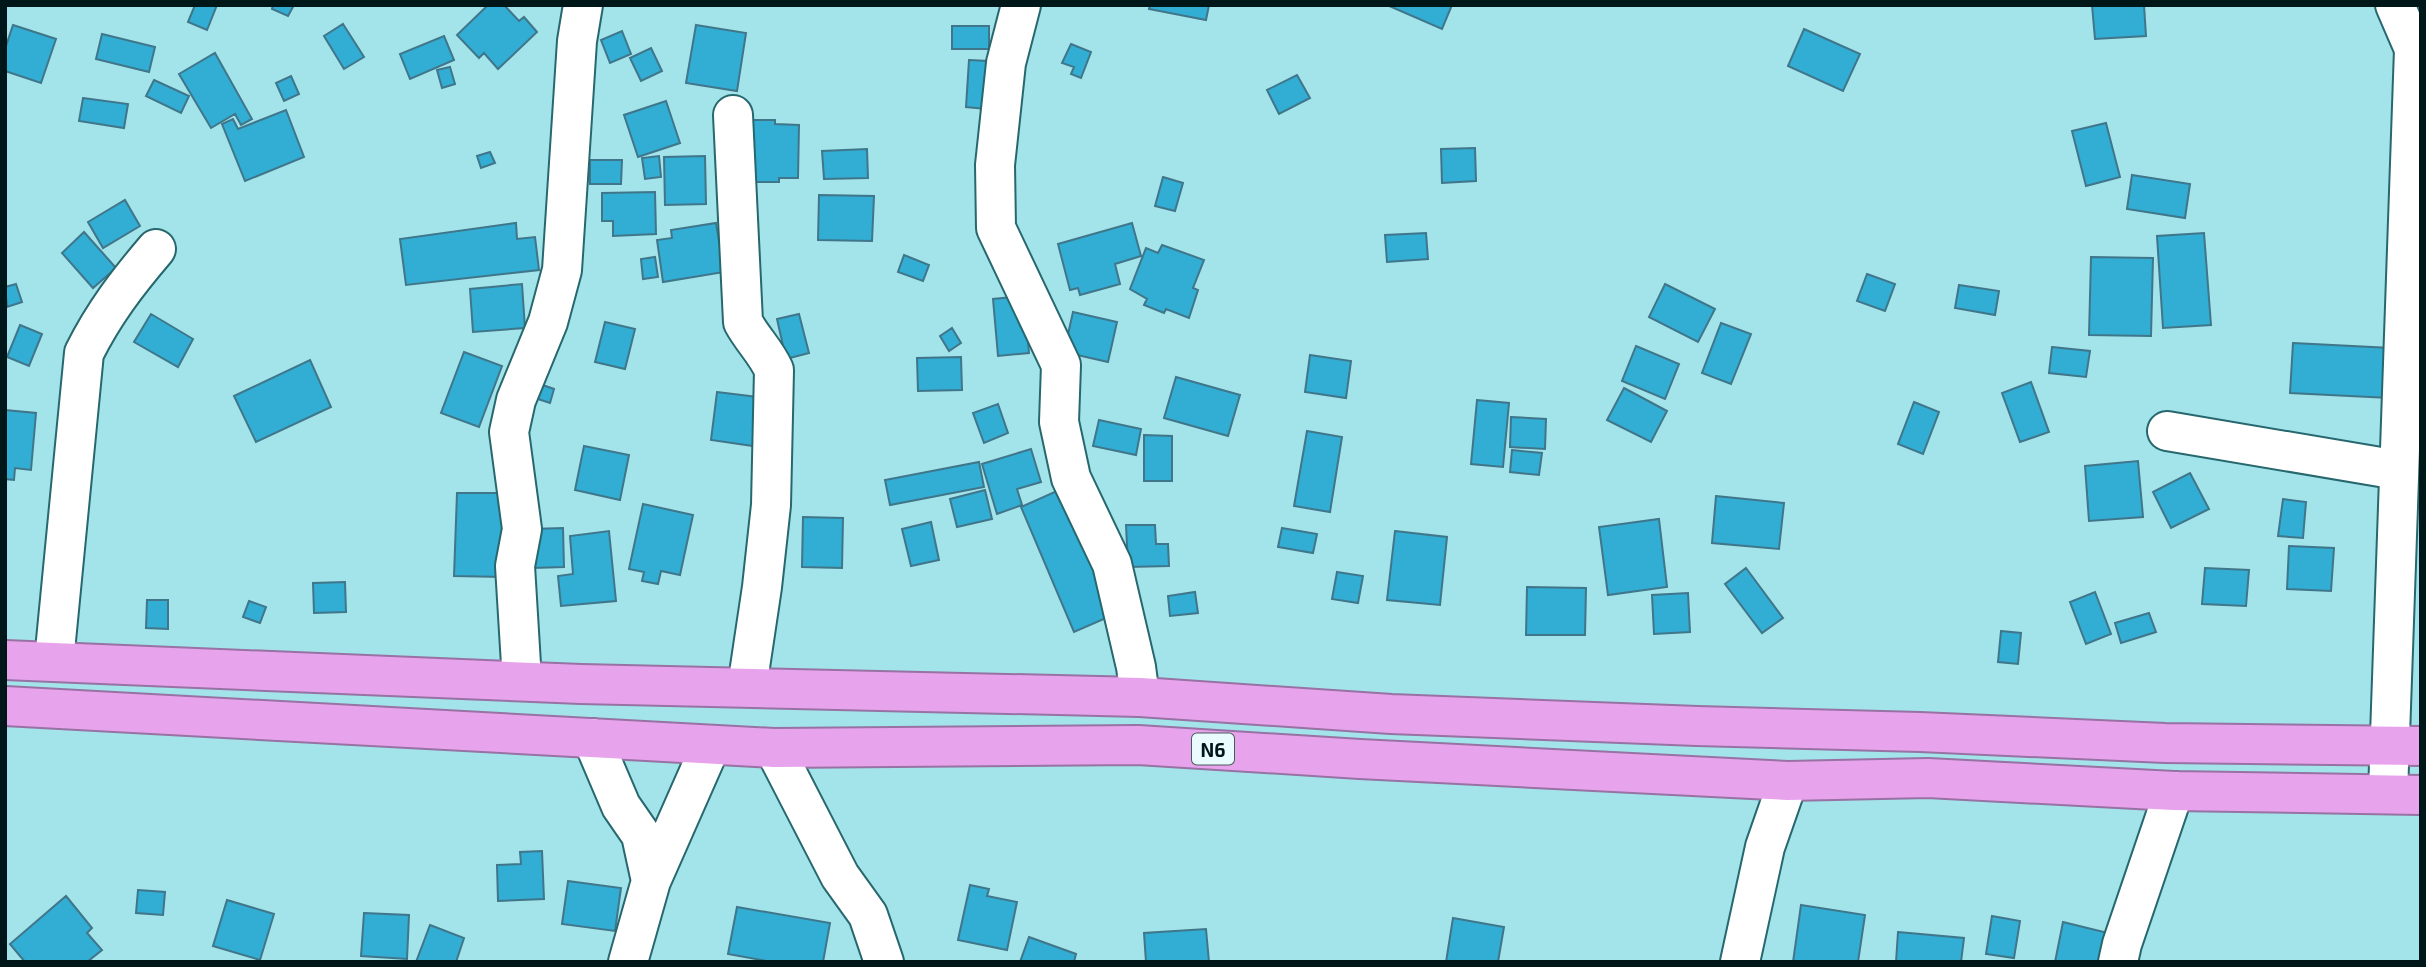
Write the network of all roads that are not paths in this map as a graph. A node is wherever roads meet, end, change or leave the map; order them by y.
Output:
1 (583, 5) edge
2 (1021, 5) edge
3 (2395, 5) edge
4 (2418, 43) edge
5 (733, 115) dead end
6 (156, 249) dead end
7 (2167, 431) dead end
8 (2398, 470) junction
9 (5, 660) edge
10 (54, 661) junction
11 (522, 681) junction
12 (747, 687) junction
13 (1140, 697) junction
14 (5, 706) edge
15 (592, 738) junction
16 (711, 746) junction
17 (2405, 746) edge
18 (774, 748) junction
19 (1788, 781) junction
20 (2174, 791) junction
21 (2404, 794) edge
22 (651, 881) junction
23 (628, 962) edge
24 (884, 962) edge
25 (1740, 962) edge
26 (2118, 962) edge

1 - 11 street
2 - 13 street
3 - 4 street
4 - 8 street
5 - 12 street
6 - 10 street
7 - 8 street
8 - 17 street
9 - 10 highway, N6
10 - 11 highway, N6
11 - 12 highway, N6
12 - 13 highway, N6
13 - 17 highway, N6
14 - 15 highway, N6
15 - 16 highway, N6
15 - 22 street
16 - 18 highway, N6
16 - 22 street
17 - 21 street
18 - 19 highway, N6
18 - 24 street
19 - 20 highway, N6
19 - 25 street
20 - 21 highway, N6
20 - 26 street
22 - 23 street

